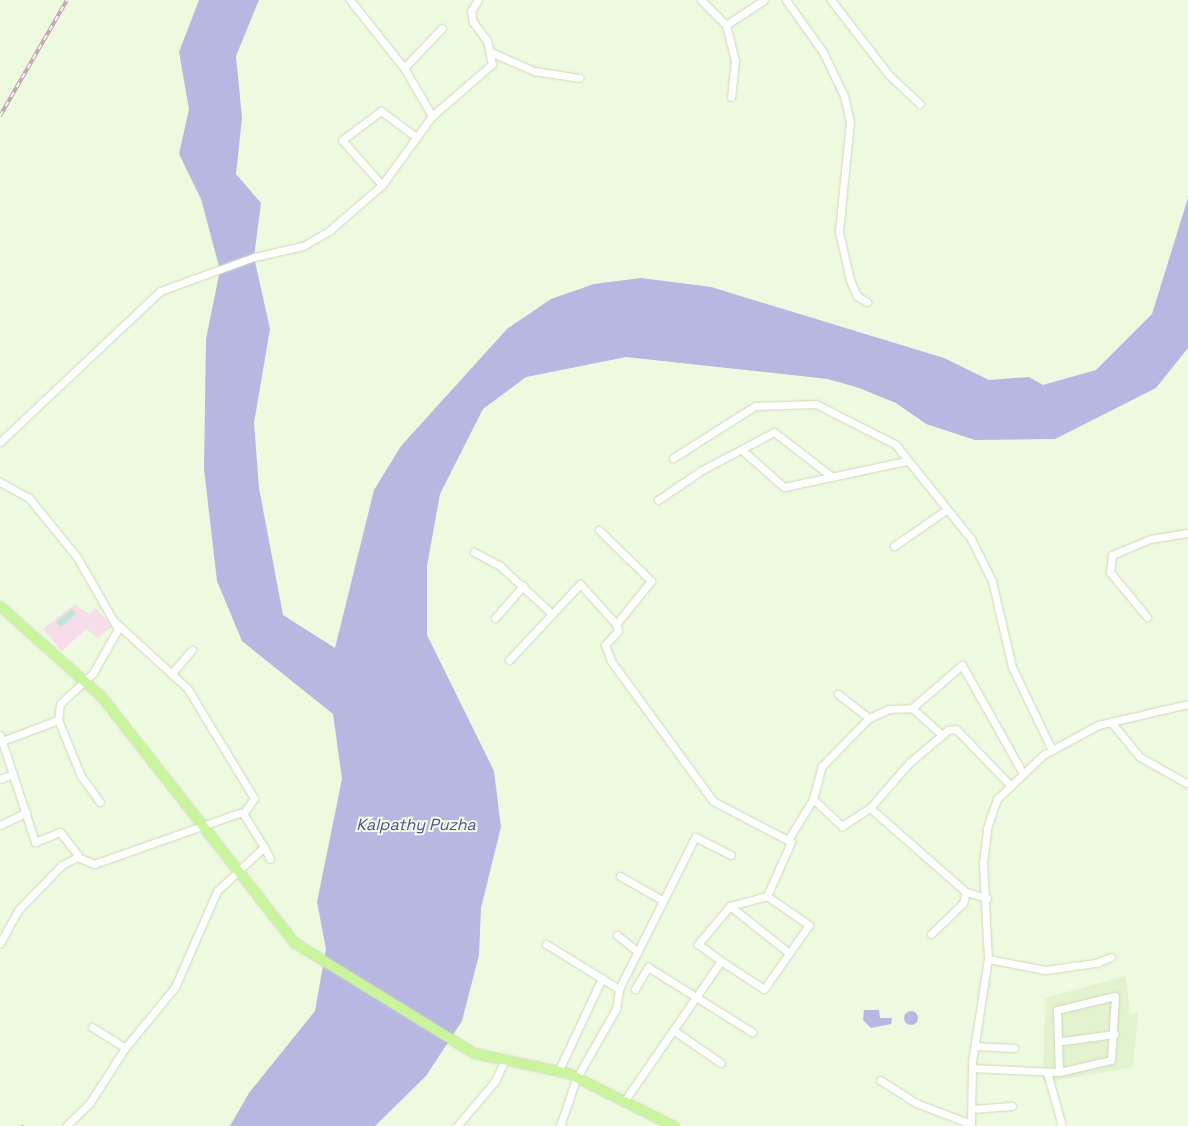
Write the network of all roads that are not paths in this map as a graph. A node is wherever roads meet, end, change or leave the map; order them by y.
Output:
1 (350, 0) edge
2 (478, 0) edge
3 (701, 0) edge
4 (764, 0) edge
5 (786, 0) edge
6 (831, 0) edge
7 (726, 25) junction
8 (442, 28) dead end
9 (493, 53) junction
10 (404, 68) junction
11 (579, 78) dead end
12 (731, 97) dead end
13 (920, 104) dead end
14 (432, 116) junction
15 (416, 137) junction
16 (382, 185) junction
17 (867, 302) dead end
18 (0, 442) edge
19 (742, 450) junction
20 (673, 458) dead end
21 (906, 461) junction
22 (831, 476) junction
23 (0, 482) edge
24 (658, 500) dead end
25 (946, 510) junction
26 (599, 530) dead end
27 (1188, 534) edge
28 (894, 546) dead end
29 (474, 552) dead end
30 (524, 586) junction
31 (0, 606) edge
32 (550, 612) junction
33 (1147, 617) dead end
34 (495, 618) dead end
35 (114, 621) junction
36 (616, 624) junction
37 (192, 650) dead end
38 (509, 660) dead end
39 (171, 674) junction
40 (86, 680) junction
41 (838, 694) dead end
42 (1188, 704) edge
43 (912, 708) junction
44 (869, 718) junction
45 (58, 720) junction
46 (1111, 722) junction
47 (942, 736) junction
48 (1, 738) edge
49 (1052, 750) junction
50 (1022, 772) junction
51 (12, 774) junction
52 (0, 779) edge
53 (1188, 784) edge
54 (1010, 785) junction
55 (813, 799) junction
56 (100, 802) dead end
57 (870, 808) junction
58 (26, 813) junction
59 (239, 814) dead end
60 (0, 825) edge
61 (207, 827) junction
62 (788, 840) junction
63 (264, 847) junction
64 (77, 854) dead end
65 (731, 855) dead end
66 (270, 859) dead end
67 (240, 874) junction
68 (620, 876) dead end
69 (966, 892) junction
70 (767, 896) junction
71 (987, 898) junction
72 (662, 900) junction
73 (730, 906) junction
74 (931, 934) dead end
75 (616, 935) dead end
76 (0, 943) edge
77 (546, 944) dead end
78 (637, 951) junction
79 (789, 953) junction
80 (1111, 957) dead end
81 (988, 959) junction
82 (721, 961) junction
83 (602, 978) junction
84 (619, 988) junction
85 (635, 988) dead end
86 (695, 998) junction
87 (92, 1027) dead end
88 (673, 1030) junction
89 (752, 1032) dead end
90 (1115, 1034) junction
91 (1063, 1041) dead end
92 (975, 1046) junction
93 (126, 1048) junction
94 (1014, 1048) dead end
95 (504, 1062) junction
96 (720, 1063) dead end
97 (972, 1068) junction
98 (558, 1072) junction
99 (1048, 1072) junction
100 (1059, 1072) junction
101 (576, 1079) junction
102 (880, 1080) dead end
103 (625, 1100) junction
104 (1012, 1106) dead end
105 (972, 1109) junction
106 (971, 1125) edge
107 (66, 1126) edge
108 (457, 1126) edge
109 (560, 1126) edge
110 (674, 1126) edge
111 (1062, 1126) edge

1 - 10 street
2 - 9 street
3 - 7 street
4 - 7 street
5 - 17 street
6 - 13 street
7 - 12 street
8 - 10 street
9 - 11 street
9 - 14 street
10 - 14 street
14 - 15 street
15 - 16 street
15 - 16 street
16 - 18 street
19 - 22 street
19 - 22 street
19 - 24 street
20 - 21 street
21 - 22 street
21 - 25 street
23 - 35 street
25 - 28 street
25 - 49 street
26 - 36 street
27 - 33 street
29 - 30 street
30 - 32 street
30 - 34 street
31 - 40 main road
32 - 36 street
32 - 38 street
35 - 39 street
35 - 40 street
36 - 62 street
37 - 39 street
39 - 63 street
40 - 45 street
40 - 61 main road
41 - 44 street
42 - 46 street
43 - 44 street
43 - 47 street
43 - 50 street
44 - 55 street
45 - 48 street
45 - 56 street
46 - 49 street
46 - 53 street
47 - 54 street
47 - 57 street
48 - 51 street
49 - 50 street
50 - 54 street
51 - 52 street
51 - 58 street
54 - 71 street
55 - 57 street
55 - 62 street
57 - 69 street
58 - 60 street
58 - 64 street
59 - 61 street
61 - 67 main road
61 - 76 street
62 - 70 street
63 - 66 street
63 - 67 street
65 - 72 street
67 - 93 street
67 - 95 main road
68 - 72 street
69 - 71 street
69 - 74 street
70 - 73 street
70 - 79 street
71 - 81 street
72 - 78 street
73 - 79 street
73 - 82 street
75 - 78 street
77 - 83 street
78 - 84 street
79 - 82 street
80 - 81 street
81 - 92 street
82 - 86 street
83 - 84 street
83 - 98 street
84 - 101 street
85 - 86 street
86 - 88 street
86 - 89 street
87 - 93 street
88 - 96 street
88 - 103 street
90 - 91 street
90 - 100 street
90 - 100 street
92 - 94 street
92 - 97 street
93 - 107 street
95 - 98 main road
95 - 108 street
97 - 99 street
97 - 105 street
98 - 101 main road
99 - 100 street
99 - 111 street
101 - 103 main road
101 - 109 street
102 - 106 street
103 - 110 main road
104 - 105 street
105 - 106 street

